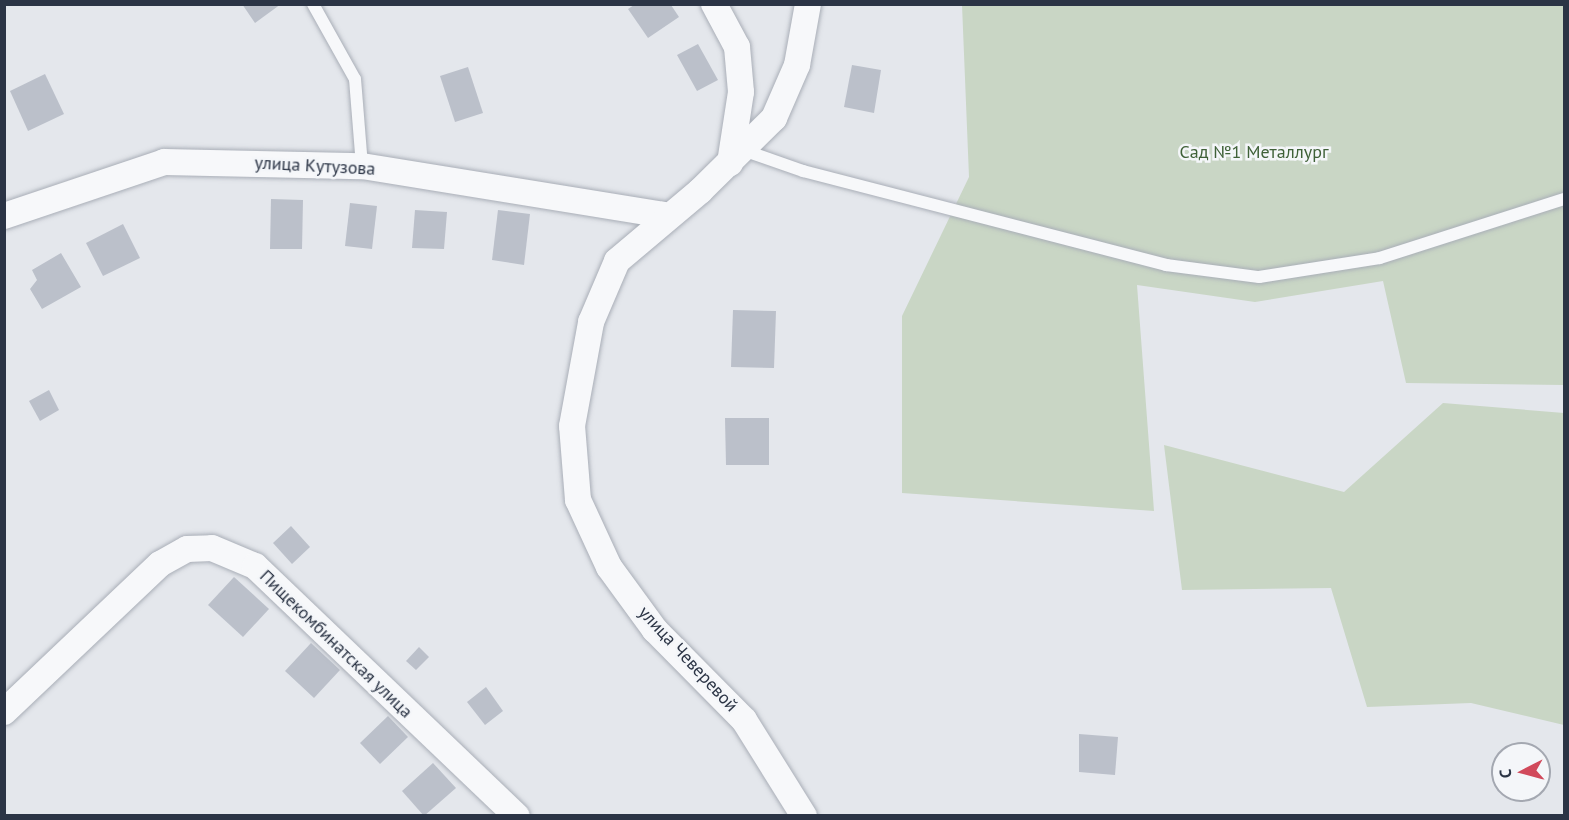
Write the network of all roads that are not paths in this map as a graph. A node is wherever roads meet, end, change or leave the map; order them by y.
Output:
1 (313, 4) edge
2 (714, 4) edge
3 (808, 4) edge
4 (737, 157) junction
5 (362, 166) junction
6 (1564, 199) edge
7 (4, 216) edge
8 (666, 216) junction
9 (4, 712) edge
10 (517, 816) edge
11 (804, 816) edge

1 - 5 lane
2 - 4 street
3 - 4 street, улица Чеверевой
4 - 6 lane
4 - 8 street, улица Чеверевой
5 - 7 street, улица Кутузова
5 - 8 street, улица Кутузова
8 - 11 street, улица Чеверевой
9 - 10 street, Пищекомбинатская улица

